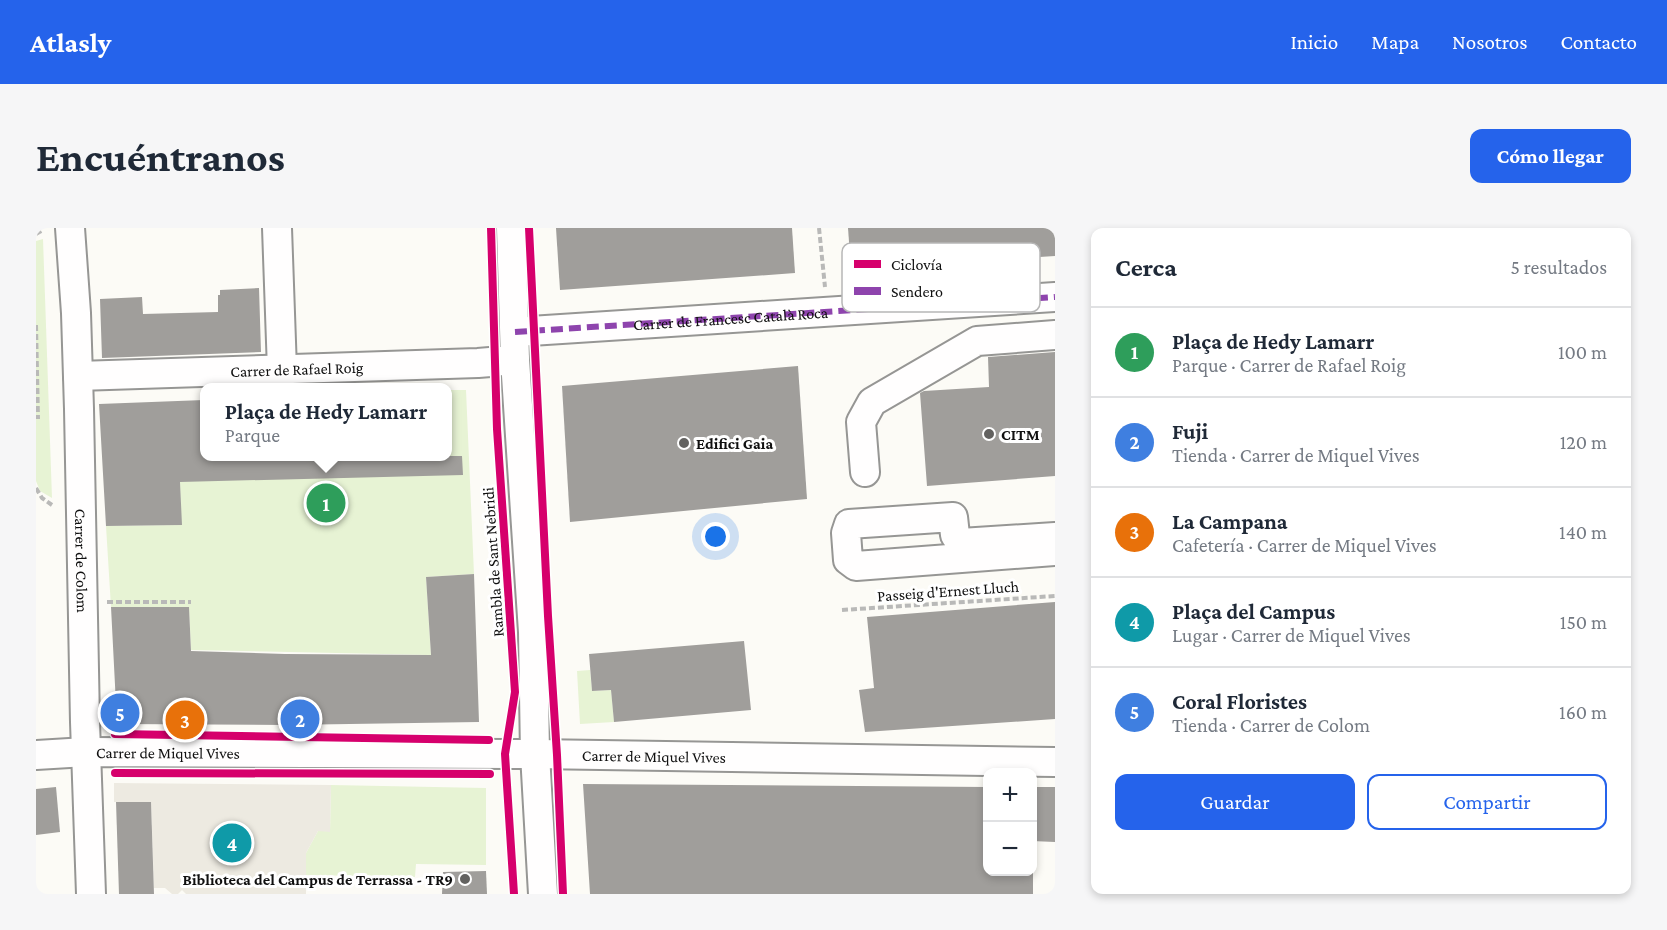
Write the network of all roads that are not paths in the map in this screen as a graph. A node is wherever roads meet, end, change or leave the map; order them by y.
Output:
1 (277, 228) edge
2 (511, 228) edge
3 (57, 229) edge
4 (1055, 297) edge
5 (1040, 298) edge
6 (842, 311) edge
7 (1055, 336) edge
8 (515, 346) junction
9 (282, 370) junction
10 (78, 376) junction
11 (865, 472) dead end
12 (1055, 537) edge
13 (1055, 551) edge
14 (86, 752) junction
15 (535, 754) junction
16 (36, 755) edge
17 (1055, 762) edge
18 (91, 894) edge
19 (543, 894) edge

1 - 9 street
2 - 8 street
3 - 10 street, Carrer de Colom
4 - 5 street, Carrer de Francesc Català Roca
6 - 8 street, Carrer de Francesc Català Roca
7 - 11 street
8 - 9 street, Carrer de Rafael Roig
8 - 15 street
9 - 10 street, Carrer de Rafael Roig
10 - 14 street, Carrer de Colom
12 - 13 street
14 - 15 street, Carrer de Miquel Vives
14 - 16 street, Carrer de Miquel Vives
14 - 18 street, Carrer de Colom
15 - 17 street, Carrer de Miquel Vives
15 - 19 street

